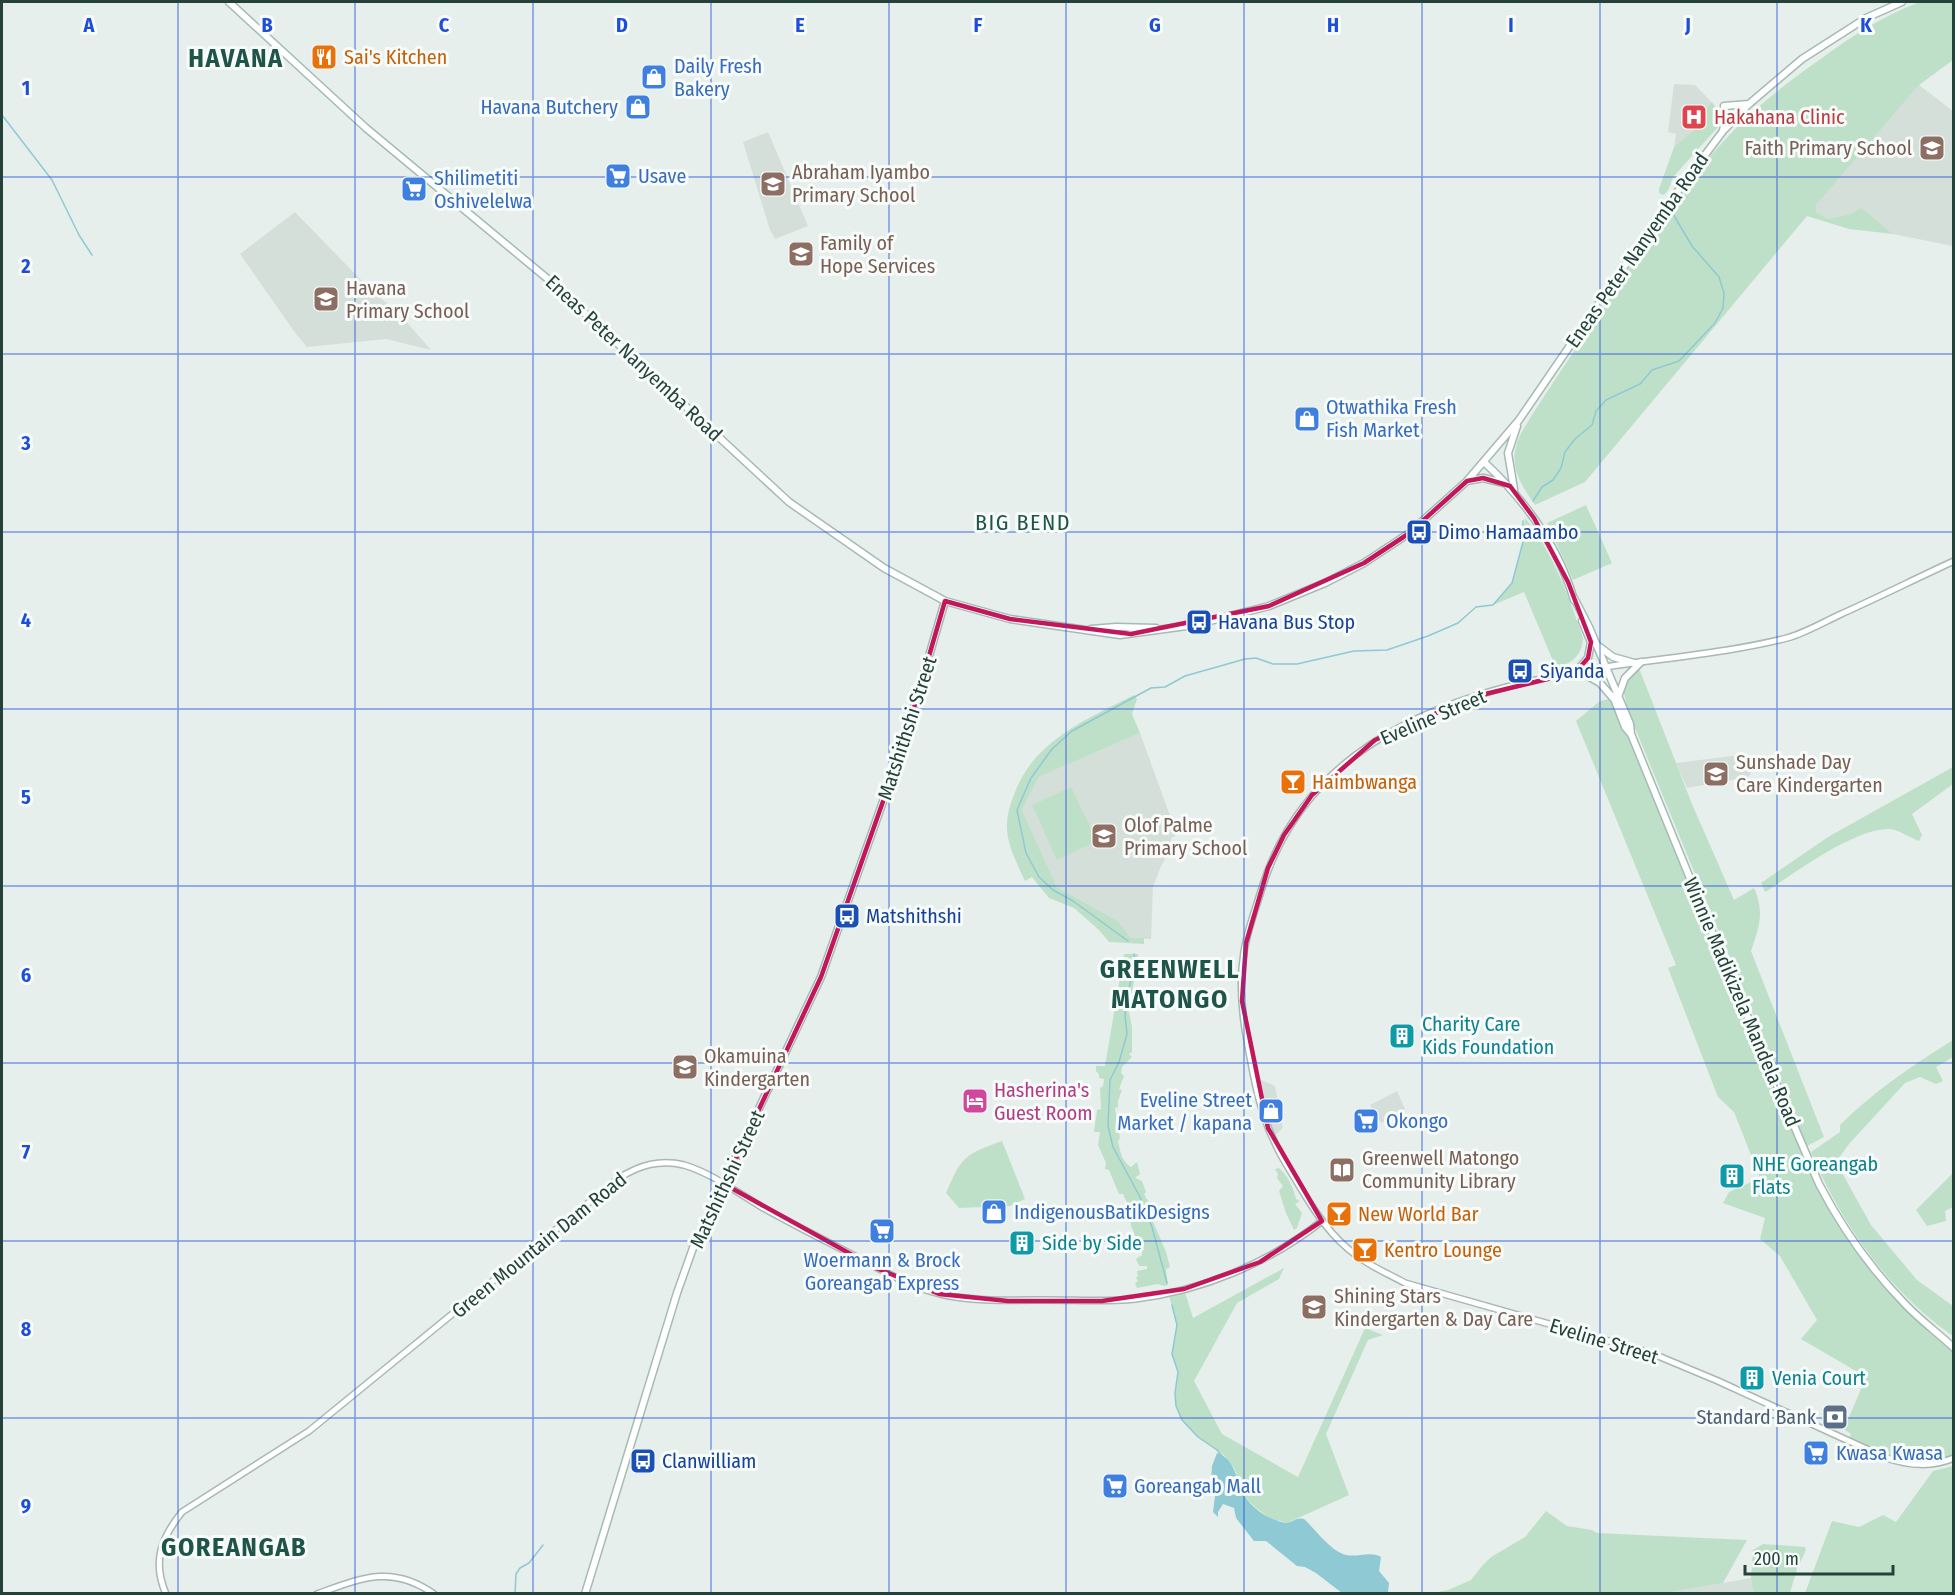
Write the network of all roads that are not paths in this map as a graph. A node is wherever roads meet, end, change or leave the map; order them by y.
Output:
1 (229, 2) edge
2 (1902, 2) edge
3 (1749, 104) junction
4 (1723, 131) junction
5 (1519, 420) junction
6 (1484, 462) junction
7 (1467, 481) junction
8 (1510, 486) junction
9 (1515, 493) junction
10 (1953, 561) edge
11 (945, 601) junction
12 (1594, 643) junction
13 (1638, 663) junction
14 (1604, 668) junction
15 (1579, 672) junction
16 (1616, 698) junction
17 (724, 1184) junction
18 (1322, 1221) junction
19 (1945, 1339) junction
20 (1953, 1343) edge
21 (1953, 1348) edge
22 (1953, 1458) edge
23 (588, 1592) edge
24 (166, 1593) edge
25 (317, 1593) edge
26 (434, 1593) edge

1 - 11 main road, Eneas Peter Nanyemba Road
2 - 3 main road, Eneas Peter Nanyemba Road
3 - 4 main road, Eneas Peter Nanyemba Road
3 - 4 main road
4 - 5 main road, Eneas Peter Nanyemba Road
5 - 6 main road, Eneas Peter Nanyemba Road
5 - 9 main road
6 - 7 main road, Eneas Peter Nanyemba Road
6 - 8 main road, Winnie Madikizela Mandela Road
7 - 8 main road
7 - 11 main road, Eneas Peter Nanyemba Road
8 - 9 main road, Winnie Madikizela Mandela Road
9 - 12 main road, Winnie Madikizela Mandela Road
10 - 13 street, Eveline Street
11 - 17 main road, Matshithshi Street
12 - 13 main road
12 - 14 main road, Winnie Madikizela Mandela Road
12 - 15 main road
13 - 14 street, Eveline Street
13 - 16 main road
14 - 15 street, Eveline Street
14 - 16 main road, Winnie Madikizela Mandela Road
15 - 16 main road
15 - 18 street, Eveline Street
16 - 19 main road, Winnie Madikizela Mandela Road
17 - 18 street, Green Mountain Dam Road
17 - 23 main road, Matshithshi Street
17 - 24 street, Green Mountain Dam Road
18 - 22 street, Eveline Street
19 - 20 main road, Winnie Madikizela Mandela Road
19 - 21 main road, Winnie Madikizela Mandela Road
25 - 26 street

